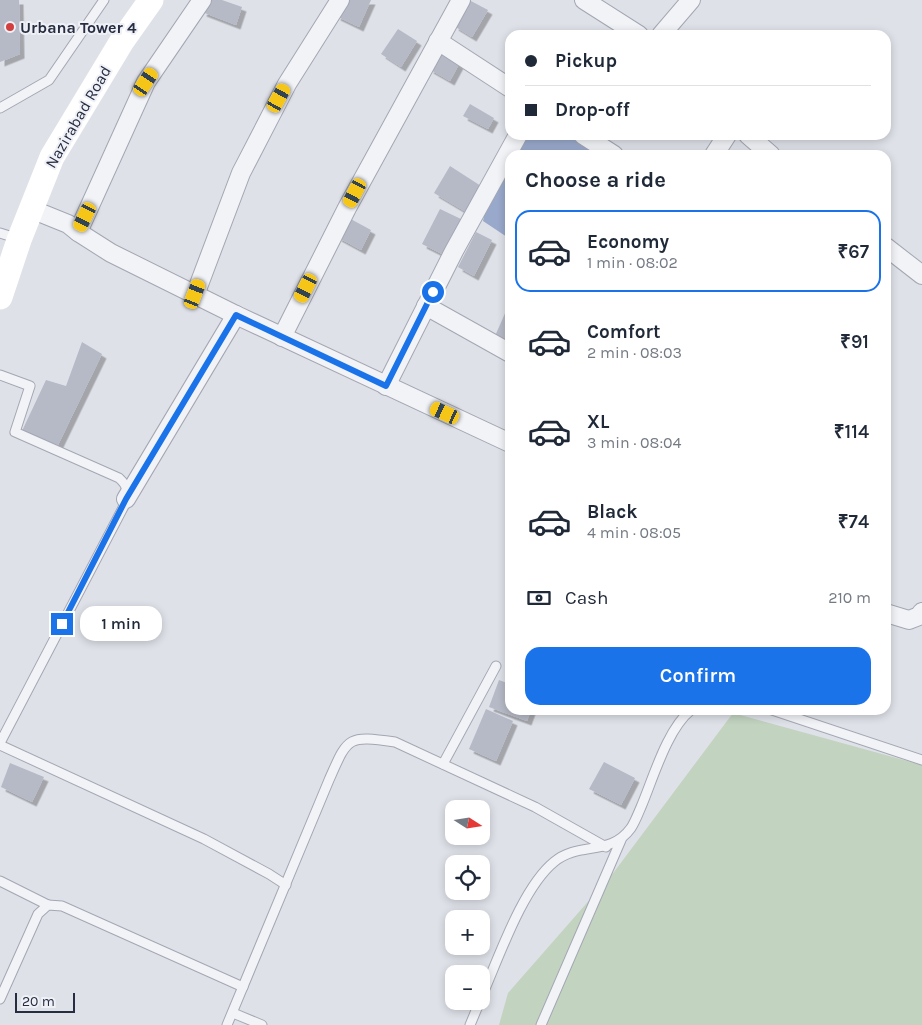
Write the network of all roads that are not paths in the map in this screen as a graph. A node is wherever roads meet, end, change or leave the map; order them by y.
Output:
1 (104, 0) edge
2 (151, 0) edge
3 (202, 0) edge
4 (340, 0) edge
5 (461, 0) edge
6 (584, 0) edge
7 (691, 0) edge
8 (631, 30) edge
9 (666, 30) edge
10 (438, 41) junction
11 (505, 85) edge
12 (0, 108) edge
13 (590, 140) edge
14 (754, 140) edge
15 (606, 150) edge
16 (766, 150) edge
17 (505, 159) edge
18 (37, 211) junction
19 (73, 228) junction
20 (9, 236) edge
21 (891, 251) edge
22 (922, 275) edge
23 (195, 294) junction
24 (0, 297) edge
25 (426, 306) junction
26 (236, 315) junction
27 (282, 337) junction
28 (505, 350) edge
29 (0, 375) edge
30 (386, 386) junction
31 (505, 441) edge
32 (126, 499) junction
33 (922, 612) edge
34 (891, 615) edge
35 (496, 666) dead end
36 (685, 715) edge
37 (787, 715) edge
38 (0, 744) edge
39 (922, 760) edge
40 (443, 764) junction
41 (620, 840) junction
42 (606, 847) junction
43 (0, 881) edge
44 (286, 885) junction
45 (48, 905) junction
46 (490, 979) edge
47 (243, 987) junction
48 (0, 999) edge
49 (477, 1010) edge
50 (233, 1013) junction
51 (227, 1025) edge
52 (262, 1025) edge
53 (470, 1025) edge
54 (541, 1025) edge

1 - 12 lane
2 - 18 main road, Nazirabad Road
3 - 19 street
4 - 23 street
5 - 10 street
6 - 8 street
7 - 9 street
10 - 11 street
10 - 27 street
13 - 15 street
14 - 16 street
17 - 25 street
18 - 19 street
18 - 20 main road, Nazirabad Road
19 - 23 street
20 - 24 main road, Nazirabad Road
21 - 22 street
23 - 26 street
25 - 28 street
25 - 30 street
26 - 27 street
26 - 32 street
27 - 30 street
29 - 32 lane
30 - 31 street
32 - 38 lane
33 - 34 street
35 - 40 lane
36 - 41 lane
37 - 39 lane
38 - 44 lane
40 - 42 lane
40 - 44 lane
41 - 42 lane
41 - 54 lane
42 - 46 lane
43 - 45 lane
44 - 47 lane
45 - 47 lane
45 - 48 lane
47 - 50 lane
49 - 53 lane
50 - 51 lane
50 - 52 lane

